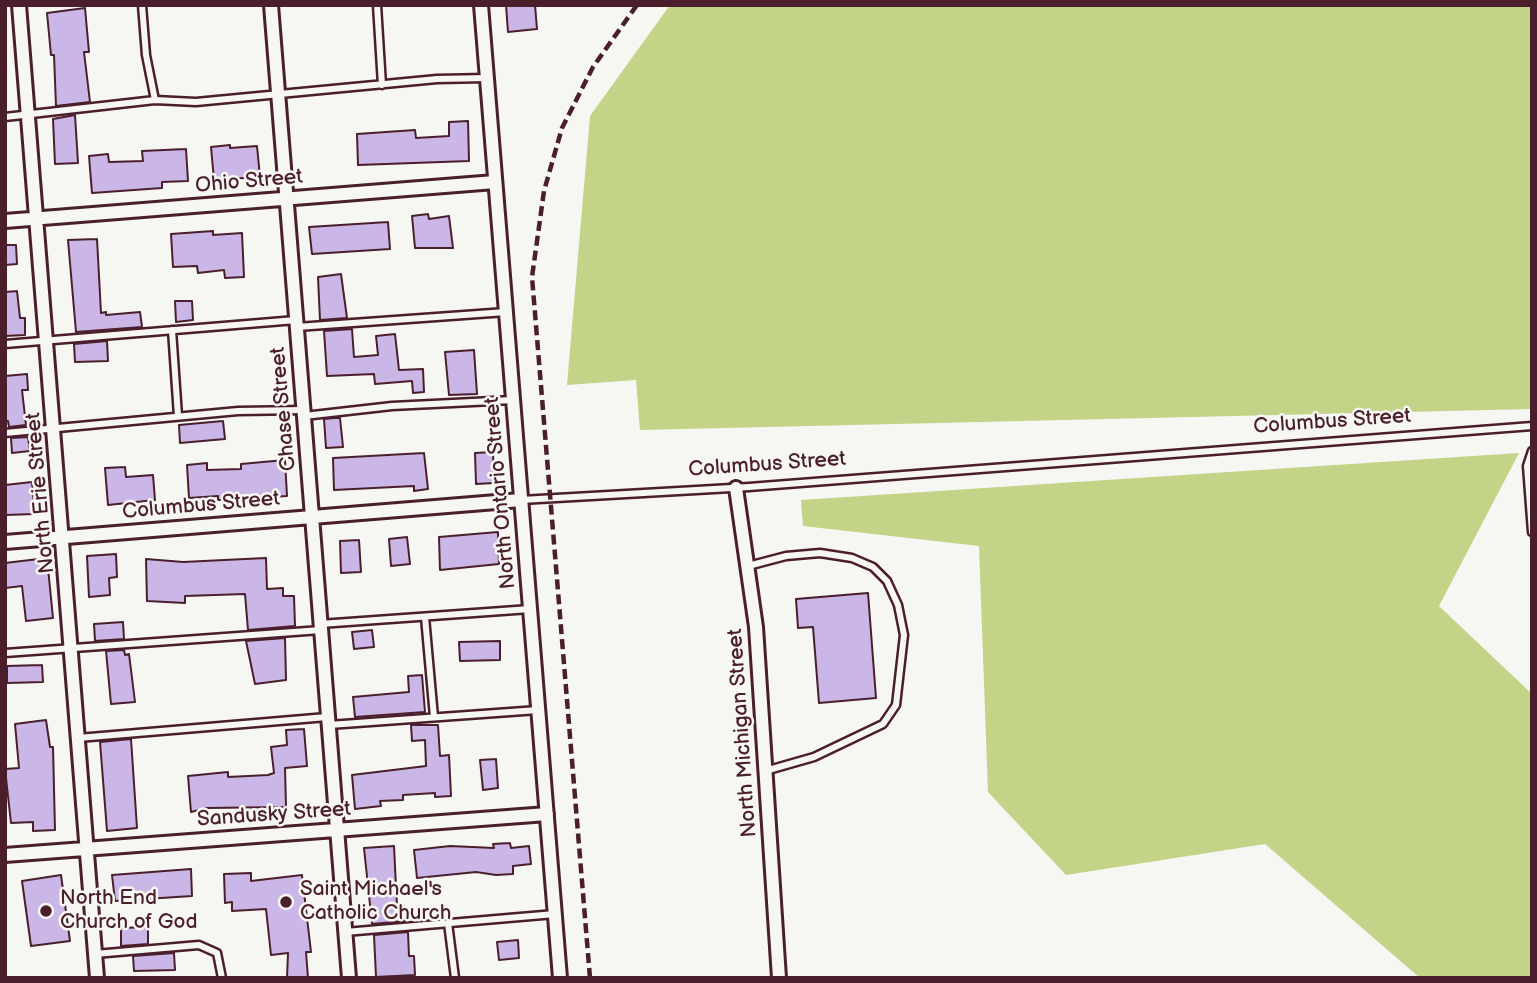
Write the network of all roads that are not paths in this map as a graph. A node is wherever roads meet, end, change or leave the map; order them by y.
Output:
1 (19, 5) edge
2 (142, 5) edge
3 (271, 5) edge
4 (377, 5) edge
5 (481, 5) edge
6 (487, 78) junction
7 (382, 85) junction
8 (278, 94) junction
9 (155, 100) junction
10 (28, 116) junction
11 (5, 117) edge
12 (495, 182) junction
13 (286, 198) junction
14 (37, 219) junction
15 (5, 221) edge
16 (506, 312) junction
17 (296, 324) junction
18 (172, 330) junction
19 (47, 340) junction
20 (5, 344) edge
21 (513, 400) junction
22 (304, 413) junction
23 (178, 416) junction
24 (1532, 426) edge
25 (55, 427) junction
26 (5, 433) edge
27 (1532, 451) edge
28 (736, 488) junction
29 (521, 500) junction
30 (312, 515) junction
31 (1532, 532) edge
32 (64, 537) junction
33 (5, 542) edge
34 (748, 566) junction
35 (530, 610) junction
36 (425, 617) junction
37 (321, 627) junction
38 (72, 648) junction
39 (5, 653) edge
40 (538, 710) junction
41 (434, 717) junction
42 (328, 721) junction
43 (78, 738) junction
44 (765, 771) junction
45 (547, 814) junction
46 (337, 830) junction
47 (86, 849) junction
48 (5, 855) edge
49 (555, 914) junction
50 (448, 923) junction
51 (345, 932) junction
52 (95, 954) junction
53 (97, 978) edge
54 (222, 978) edge
55 (349, 978) edge
56 (455, 978) edge
57 (560, 978) edge
58 (779, 978) edge

1 - 10 street, North Erie Street
2 - 9 lane
3 - 8 street, Chase Street
4 - 7 lane
5 - 6 street, North Ontario Street
6 - 7 lane
6 - 12 street, North Ontario Street
7 - 8 lane
8 - 9 lane
8 - 13 street, Chase Street
9 - 10 lane
10 - 11 lane
10 - 14 street, North Erie Street
12 - 13 street, Ohio Street
12 - 16 street, North Ontario Street
13 - 14 street, Ohio Street
13 - 17 street, Chase Street
14 - 15 street, Ohio Street
14 - 19 street, North Erie Street
16 - 17 lane
16 - 21 street, North Ontario Street
17 - 18 lane
17 - 22 street, Chase Street
18 - 19 lane
18 - 23 lane
19 - 20 lane
19 - 25 street, North Erie Street
21 - 22 lane
21 - 29 street, North Ontario Street
22 - 23 lane
22 - 30 street, Chase Street
23 - 25 lane
24 - 28 lane, Columbus Street
25 - 26 lane
25 - 32 street, North Erie Street
27 - 31 lane
28 - 29 lane, Columbus Street
28 - 34 street, North Michigan Street
29 - 30 street, Columbus Street
29 - 35 street, North Ontario Street
30 - 32 street, Columbus Street
30 - 37 street, Chase Street
32 - 33 street, Columbus Street
32 - 38 street, North Erie Street
34 - 44 street, North Michigan Street
34 - 44 lane
35 - 36 lane
35 - 40 street, North Ontario Street
36 - 37 lane
36 - 41 lane
37 - 38 lane
37 - 42 street, Chase Street
38 - 39 lane
38 - 43 street, North Erie Street
40 - 41 lane
40 - 45 street, North Ontario Street
41 - 42 lane
42 - 43 lane
42 - 46 street, Chase Street
43 - 47 street, North Erie Street
44 - 58 street, North Michigan Street
45 - 46 street, Sandusky Street
45 - 49 street, North Ontario Street
46 - 47 street, Sandusky Street
46 - 51 street, Chase Street
47 - 48 street, Sandusky Street
47 - 52 street, North Erie Street
49 - 50 lane
49 - 57 street, North Ontario Street
50 - 51 lane
50 - 56 lane
51 - 55 street, Chase Street
52 - 53 street, North Erie Street
52 - 54 lane

